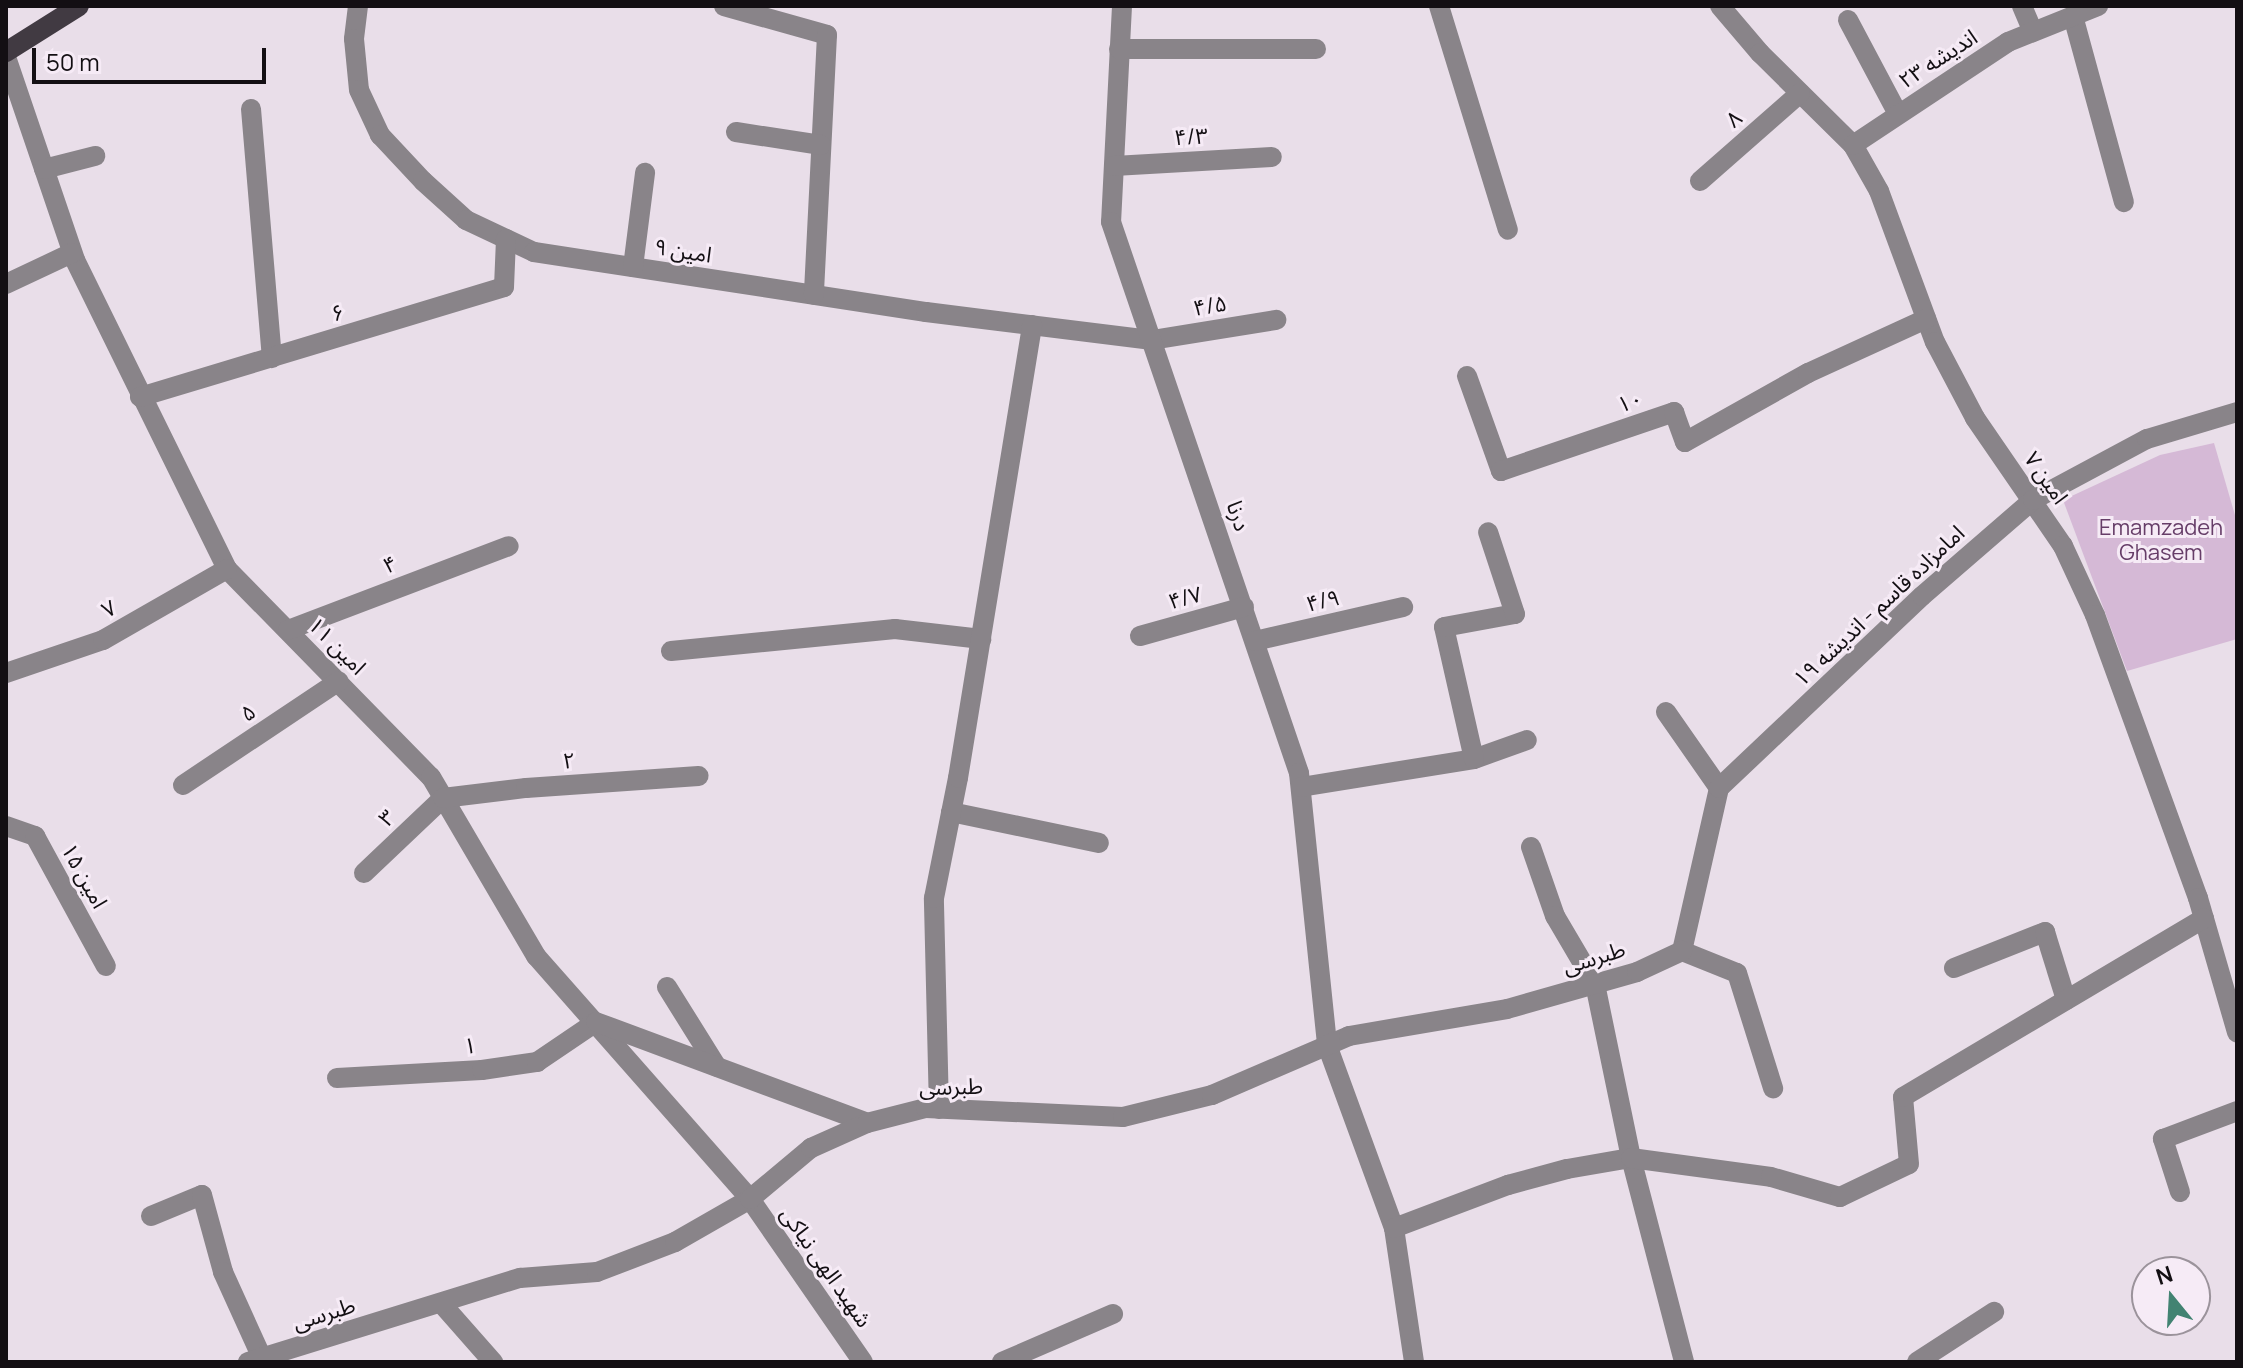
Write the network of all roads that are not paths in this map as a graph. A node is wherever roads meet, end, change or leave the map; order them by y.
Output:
1 (79, 6) edge
2 (358, 6) edge
3 (724, 6) edge
4 (1122, 6) edge
5 (1439, 6) edge
6 (1720, 6) edge
7 (2022, 6) edge
8 (2098, 6) edge
9 (2073, 16) junction
10 (1848, 20) dead end
11 (2033, 32) junction
12 (1119, 49) junction
13 (1316, 49) dead end
14 (6, 55) edge
15 (1800, 93) junction
16 (251, 109) dead end
17 (1898, 114) junction
18 (736, 132) dead end
19 (821, 145) junction
20 (1853, 145) junction
21 (95, 156) dead end
22 (1272, 157) dead end
23 (1114, 166) junction
24 (44, 169) junction
25 (645, 173) dead end
26 (1700, 181) dead end
27 (2124, 202) dead end
28 (1508, 230) dead end
29 (506, 239) junction
30 (72, 253) junction
31 (633, 267) junction
32 (6, 284) edge
33 (814, 295) junction
34 (1926, 319) junction
35 (1276, 320) dead end
36 (1032, 325) junction
37 (1152, 340) junction
38 (272, 358) junction
39 (1467, 376) dead end
40 (140, 397) junction
41 (2237, 412) edge
42 (2033, 500) junction
43 (1488, 532) dead end
44 (509, 546) dead end
45 (227, 569) junction
46 (1244, 607) junction
47 (1403, 607) dead end
48 (288, 630) junction
49 (1140, 636) dead end
50 (981, 639) junction
51 (1255, 641) junction
52 (671, 651) dead end
53 (6, 673) edge
54 (339, 681) junction
55 (1666, 712) dead end
56 (1527, 740) dead end
57 (1474, 759) junction
58 (699, 776) dead end
59 (183, 785) dead end
60 (1301, 787) junction
61 (1719, 788) junction
62 (443, 798) junction
63 (951, 812) junction
64 (6, 826) edge
65 (1099, 843) dead end
66 (1531, 847) dead end
67 (364, 873) dead end
68 (2204, 918) junction
69 (1682, 951) junction
70 (106, 966) dead end
71 (1954, 968) dead end
72 (2229, 978) edge
73 (1595, 984) junction
74 (667, 987) dead end
75 (2066, 1000) junction
76 (596, 1022) junction
77 (2237, 1032) edge
78 (1327, 1045) junction
79 (717, 1067) junction
80 (337, 1078) dead end
81 (1773, 1088) dead end
82 (939, 1109) junction
83 (2237, 1111) edge
84 (867, 1123) junction
85 (1631, 1158) junction
86 (2180, 1192) dead end
87 (750, 1199) junction
88 (151, 1216) dead end
89 (1394, 1228) junction
90 (441, 1303) junction
91 (1994, 1312) dead end
92 (1113, 1314) dead end
93 (255, 1360) edge
94 (493, 1362) edge
95 (863, 1362) edge
96 (1002, 1362) edge
97 (1414, 1362) edge
98 (1684, 1362) edge
99 (1917, 1362) edge

1 - 14 main road
2 - 29 street, امین ۹
3 - 19 street
4 - 12 street, درنا
5 - 28 street
6 - 15 street, امین ۷
7 - 11 street
8 - 9 street, اندیشه ۲۳
9 - 11 street, اندیشه ۲۳
9 - 27 street
10 - 17 street
11 - 17 street, اندیشه ۲۳
12 - 13 street
12 - 23 street, درنا
14 - 24 street, امین ۱۱
15 - 20 street, امین ۷
15 - 26 street, ۸
16 - 38 street
17 - 20 street, اندیشه ۲۳
18 - 19 street
19 - 33 street
20 - 34 street, امین ۷
21 - 24 street
22 - 23 street, ۴/۳
23 - 37 street, درنا
24 - 30 street, امین ۱۱
25 - 31 street
29 - 31 street, امین ۹
29 - 38 street, ۶
30 - 32 street
30 - 40 street, امین ۱۱
31 - 33 street, امین ۹
33 - 36 street, امین ۹
34 - 39 street, ۱۰
34 - 42 street, امین ۷
35 - 37 street, ۴/۵
36 - 37 street, امین ۹
36 - 50 street
37 - 46 street, درنا
38 - 40 street, ۶
40 - 45 street, امین ۱۱
41 - 42 street, امامزاده قاسم - اندیشه ۱۹
42 - 61 street, امامزاده قاسم - اندیشه ۱۹
42 - 68 street, امین ۷
43 - 57 street
44 - 48 street, ۴
45 - 48 street, امین ۱۱
45 - 53 street, ۷
46 - 49 street, ۴/۷
46 - 51 street, درنا
47 - 51 street, ۴/۹
48 - 54 street, امین ۱۱
50 - 52 street
50 - 63 street
51 - 60 street, درنا
54 - 59 street, ۵
54 - 62 street, امین ۱۱
55 - 61 street
56 - 57 street
57 - 60 street
58 - 62 street, ۲
60 - 78 street, درنا
61 - 69 street
62 - 67 street, ۳
62 - 76 street, امین ۱۱
63 - 65 street
63 - 82 street
64 - 70 street, امین ۱۵
66 - 73 street
68 - 72 street, امین ۷
68 - 75 street
69 - 73 street, طبرسی
69 - 81 street
71 - 75 street
72 - 77 street, امین ۷
73 - 78 street, طبرسی
73 - 85 street
74 - 79 street
75 - 85 street
76 - 79 street
76 - 80 street, ۱
76 - 87 street, امین ۱۱
78 - 82 street, طبرسی
78 - 89 street, درنا
79 - 84 street
82 - 84 street, طبرسی
83 - 86 street
84 - 87 street, طبرسی
85 - 89 street
85 - 98 street
87 - 90 street, طبرسی
87 - 95 street, شهید الهی نیاکی
88 - 93 street
89 - 97 street, درنا
90 - 93 street, طبرسی
90 - 94 street
91 - 99 street
92 - 96 street

